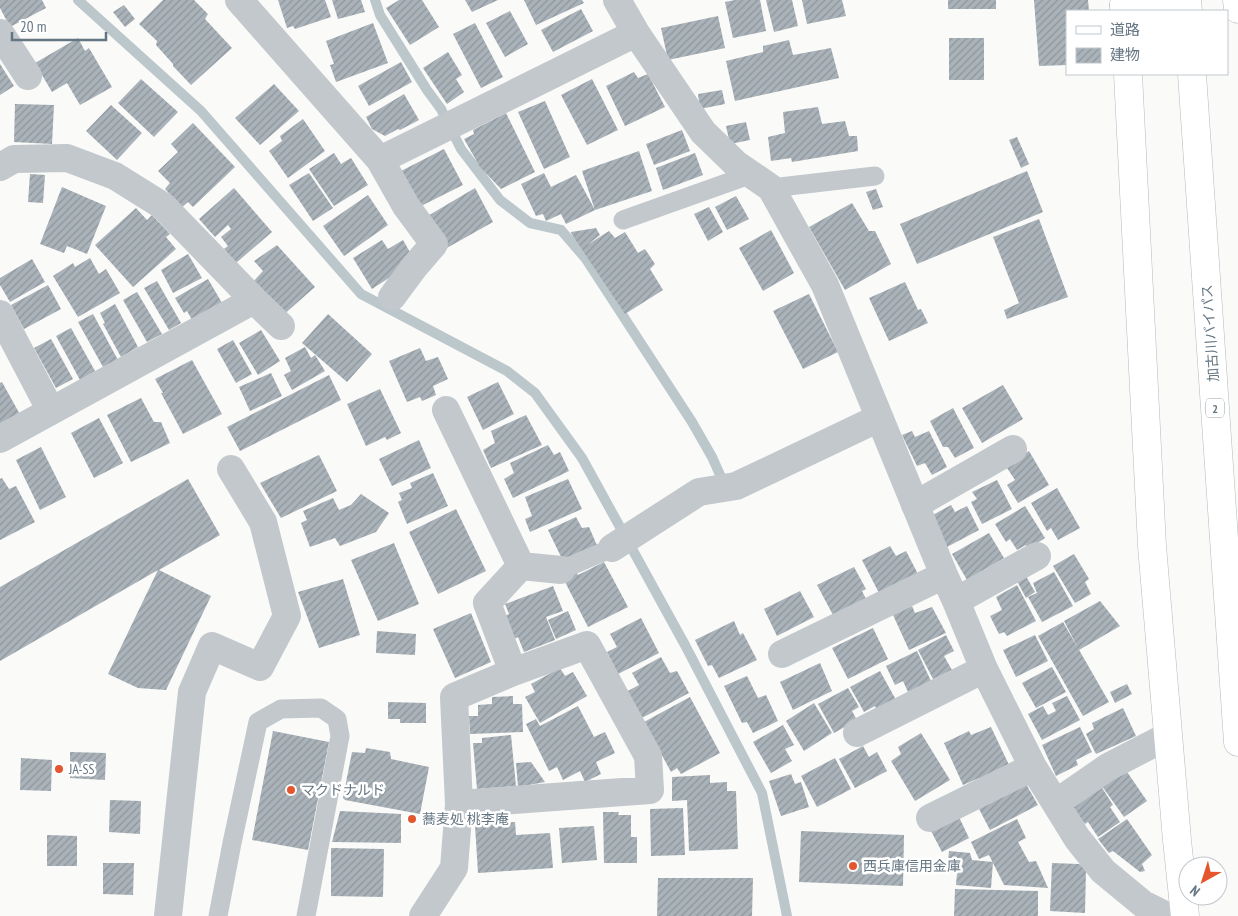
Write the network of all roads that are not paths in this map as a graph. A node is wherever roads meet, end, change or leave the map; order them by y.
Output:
1 (240, 0) edge
2 (617, 0) edge
3 (1179, 0) edge
4 (1238, 0) edge
5 (1124, 4) edge
6 (1238, 9) edge
7 (0, 33) edge
8 (636, 33) junction
9 (1128, 75) edge
10 (1192, 75) edge
11 (28, 76) dead end
12 (380, 160) junction
13 (0, 167) edge
14 (875, 176) dead end
15 (761, 181) junction
16 (624, 220) dead end
17 (392, 297) dead end
18 (254, 300) junction
19 (0, 314) edge
20 (281, 326) dead end
21 (446, 410) dead end
22 (51, 411) junction
23 (879, 418) junction
24 (0, 439) edge
25 (1013, 449) dead end
26 (231, 468) dead end
27 (915, 505) junction
28 (612, 548) joint
29 (1037, 556) dead end
30 (521, 566) junction
31 (562, 570) joint
32 (944, 576) junction
33 (956, 601) junction
34 (782, 654) dead end
35 (984, 668) junction
36 (513, 672) junction
37 (856, 733) dead end
38 (1168, 736) junction
39 (1238, 742) edge
40 (1033, 767) junction
41 (1056, 803) junction
42 (459, 804) junction
43 (930, 818) dead end
44 (168, 916) edge
45 (218, 916) edge
46 (306, 916) edge
47 (423, 916) edge
48 (1167, 916) edge
49 (1185, 916) edge

1 - 12 street
2 - 8 street
3 - 5 main road
4 - 6 main road
7 - 11 street
8 - 12 street
8 - 15 street
9 - 38 main road
10 - 39 main road, 加古川バイパス / 2
12 - 17 street
13 - 18 street
14 - 15 lane
15 - 16 lane
15 - 23 street
18 - 20 street
18 - 22 street
19 - 22 street
21 - 30 street
22 - 24 street
23 - 27 street
23 - 28 street
25 - 27 street
26 - 44 street
27 - 32 street
28 - 31 lane
29 - 33 street
30 - 31 street
30 - 36 street
32 - 33 street
32 - 34 street
33 - 35 street
35 - 37 street
35 - 40 street
36 - 42 street
36 - 42 street
38 - 41 street
38 - 49 main road
40 - 41 street
40 - 43 street
41 - 48 street
42 - 47 street
45 - 46 lane

